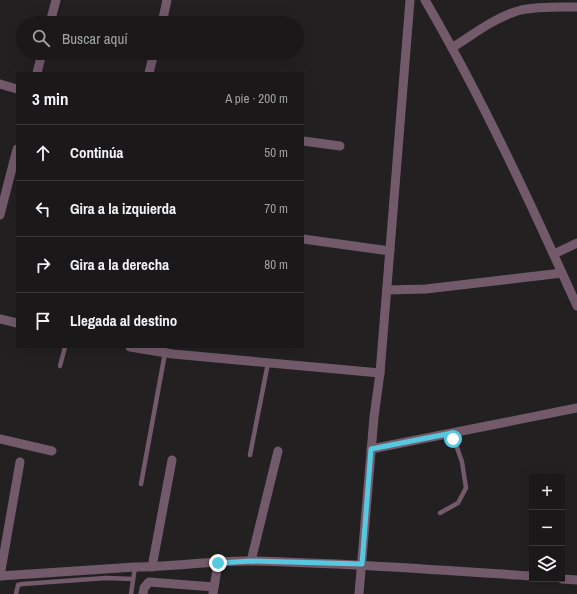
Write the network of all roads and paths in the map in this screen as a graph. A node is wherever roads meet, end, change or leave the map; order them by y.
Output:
1 (56, 0) edge
2 (167, 0) edge
3 (410, 0) edge
4 (425, 0) edge
5 (577, 7) edge
6 (52, 16) edge
7 (164, 16) edge
8 (453, 47) junction
9 (40, 60) edge
10 (152, 60) edge
11 (37, 72) edge
12 (149, 72) edge
13 (0, 84) edge
14 (16, 89) edge
15 (304, 141) edge
16 (340, 146) dead end
17 (16, 153) edge
18 (0, 215) edge
19 (304, 239) edge
20 (577, 243) edge
21 (390, 251) junction
22 (554, 254) junction
23 (562, 273) junction
24 (387, 290) junction
25 (577, 306) edge
26 (0, 319) edge
27 (16, 323) edge
28 (65, 348) edge
29 (140, 348) edge
30 (171, 351) edge
31 (268, 362) junction
32 (60, 366) dead end
33 (380, 373) junction
34 (577, 408) edge
35 (452, 433) junction
36 (0, 439) edge
37 (371, 449) junction
38 (52, 451) dead end
39 (278, 451) dead end
40 (250, 455) dead end
41 (172, 460) dead end
42 (20, 462) dead end
43 (140, 484) dead end
44 (440, 513) dead end
45 (251, 561) junction
46 (218, 563) junction
47 (362, 564) junction
48 (135, 567) junction
49 (152, 567) junction
50 (0, 576) edge
51 (529, 576) edge
52 (565, 578) edge
53 (133, 579) junction
54 (577, 580) edge
55 (213, 591) edge
56 (16, 594) edge
57 (131, 594) edge
58 (142, 594) edge
59 (359, 594) edge

1 - 6 street
2 - 7 street
3 - 21 street
4 - 8 street
5 - 8 street
8 - 22 street
9 - 11 street
10 - 12 street
13 - 14 street
15 - 16 street
17 - 18 street
19 - 21 street
20 - 22 street
21 - 24 street
22 - 23 street
23 - 24 street
23 - 25 street
24 - 33 street
26 - 27 street
28 - 32 lane
29 - 30 street
30 - 31 street
30 - 43 lane
31 - 33 street
31 - 40 lane
33 - 37 street
34 - 35 street
35 - 37 street
35 - 44 lane
36 - 38 street
37 - 47 street
39 - 45 street
41 - 49 street
42 - 50 street
45 - 46 street
45 - 47 street
46 - 49 street
46 - 55 street
47 - 51 street
47 - 59 street
48 - 49 street
48 - 50 street
48 - 53 lane
52 - 54 street
53 - 56 lane
53 - 57 lane
55 - 58 street

